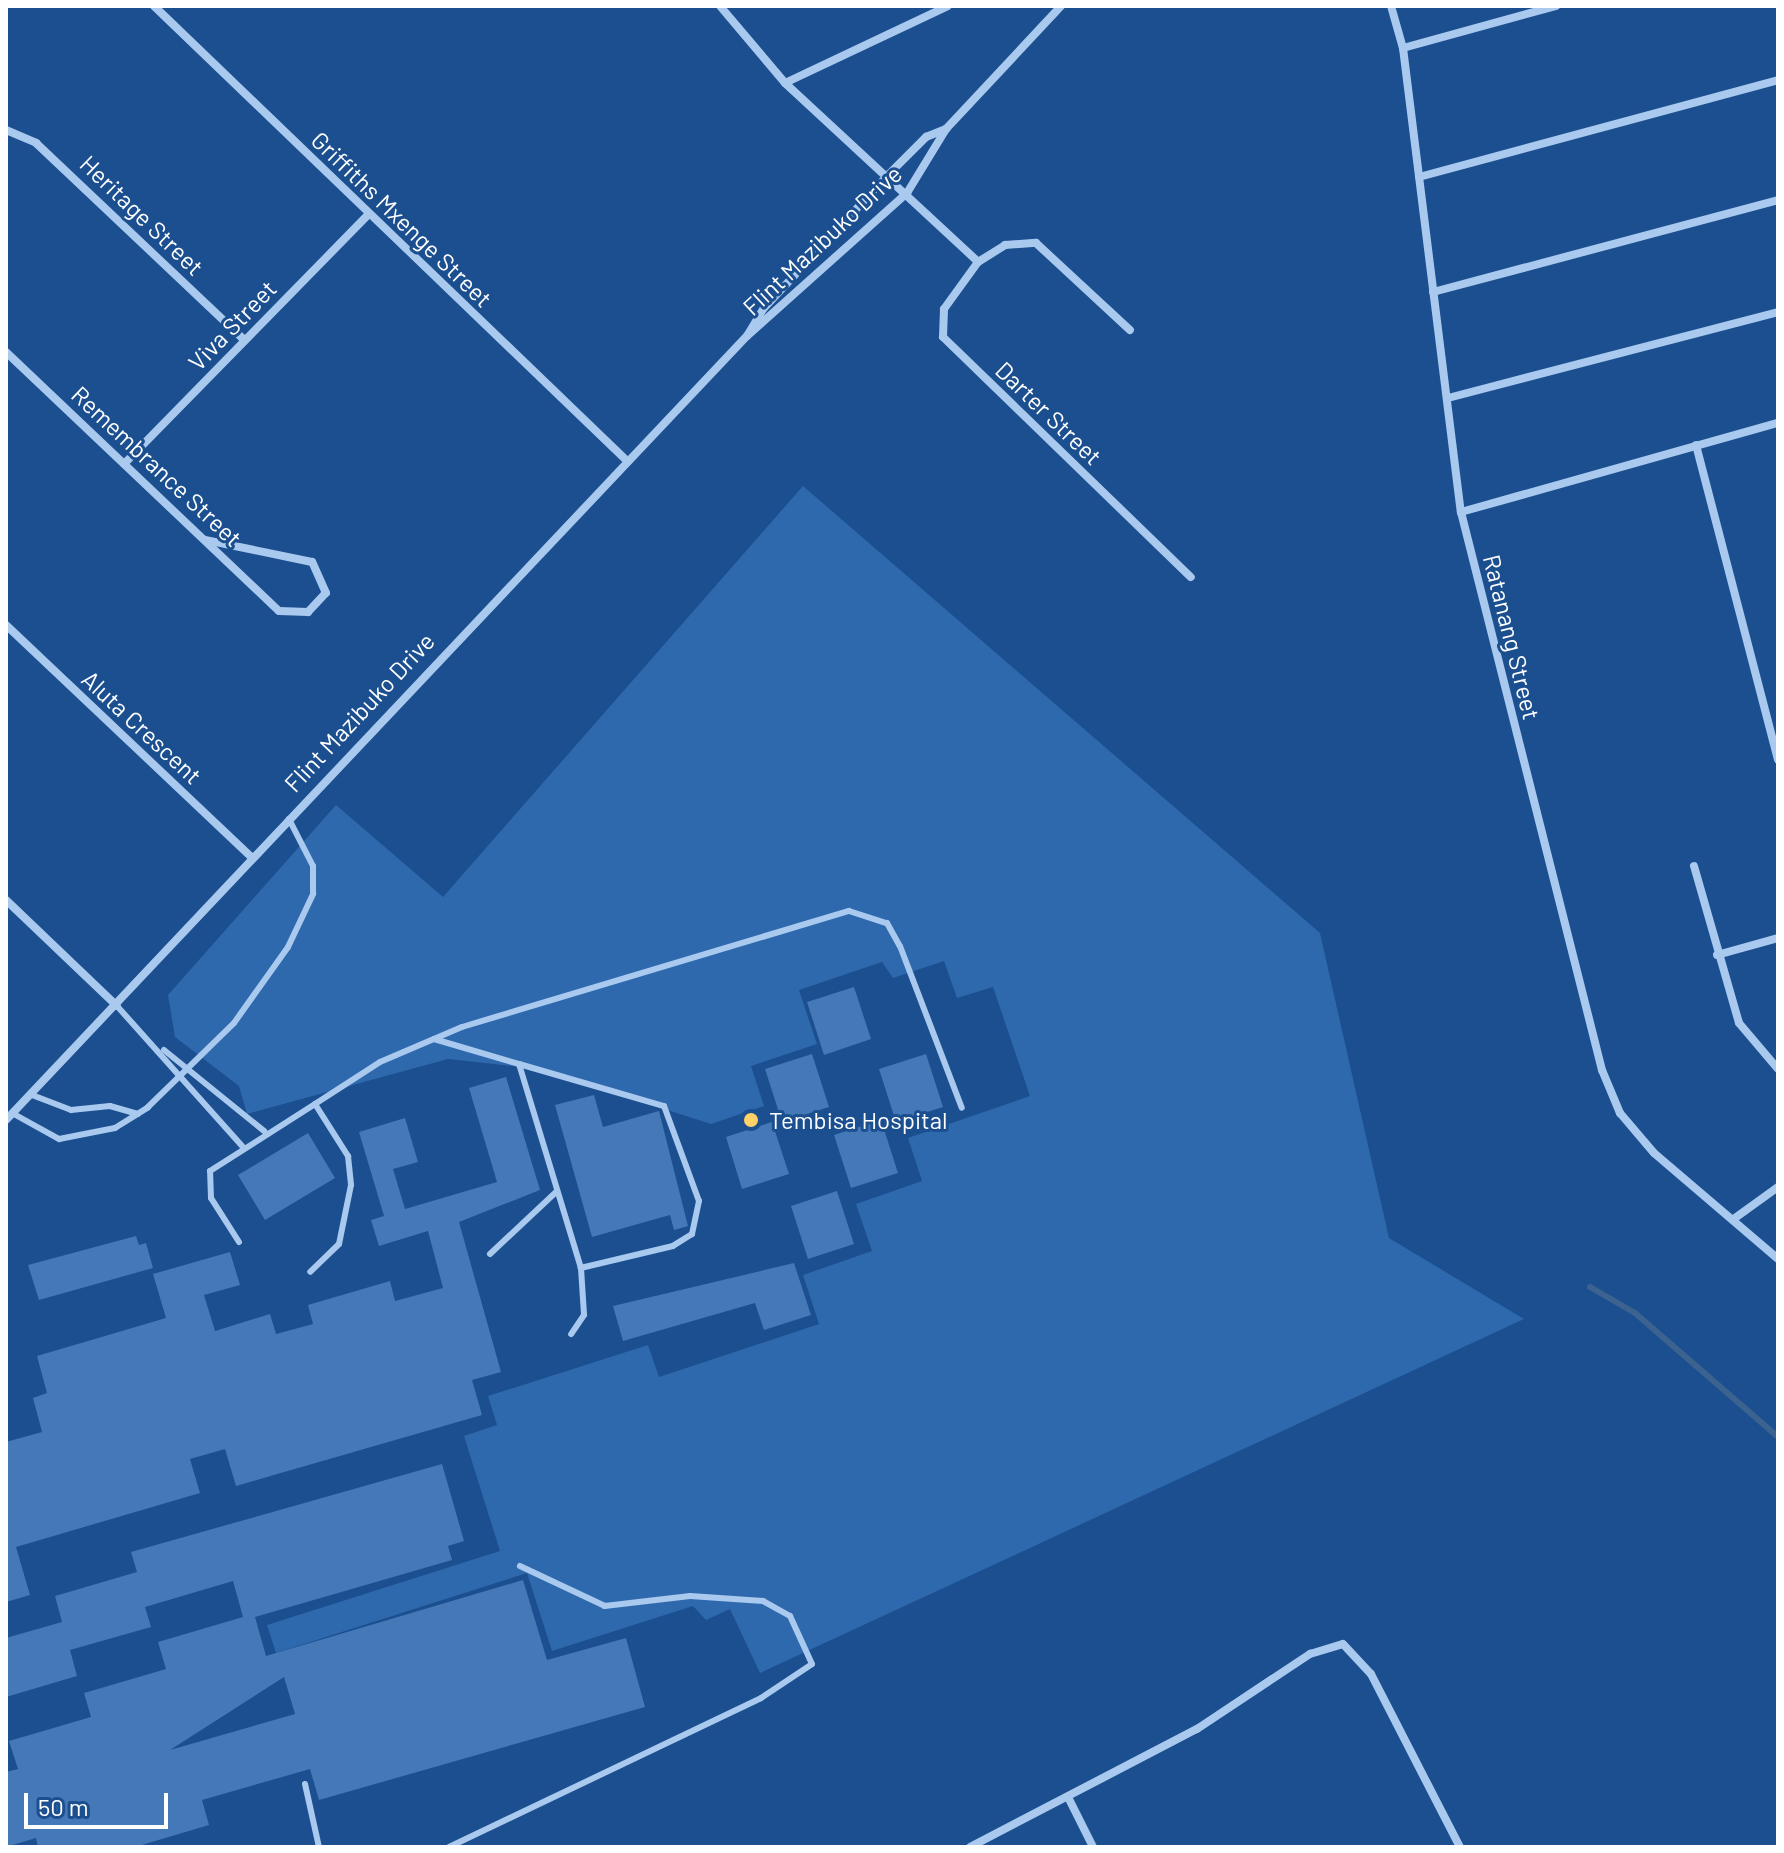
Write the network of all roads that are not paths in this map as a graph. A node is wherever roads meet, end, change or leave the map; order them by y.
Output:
1 (154, 6) edge
2 (720, 6) edge
3 (948, 6) edge
4 (1061, 6) edge
5 (1391, 6) edge
6 (1556, 6) edge
7 (1403, 48) junction
8 (1778, 80) edge
9 (785, 83) junction
10 (946, 129) junction
11 (6, 130) edge
12 (888, 175) junction
13 (1419, 177) junction
14 (907, 193) junction
15 (1778, 200) edge
16 (368, 215) junction
17 (978, 262) junction
18 (1433, 292) junction
19 (1778, 312) edge
20 (1130, 330) dead end
21 (747, 336) junction
22 (244, 340) junction
23 (6, 352) edge
24 (1448, 398) junction
25 (1778, 423) edge
26 (1696, 445) junction
27 (625, 459) junction
28 (124, 464) junction
29 (1461, 512) junction
30 (206, 540) junction
31 (1191, 577) dead end
32 (6, 625) edge
33 (1778, 759) edge
34 (288, 817) junction
35 (251, 857) junction
36 (1694, 866) dead end
37 (6, 900) edge
38 (1778, 938) edge
39 (1717, 955) junction
40 (117, 1006) junction
41 (432, 1038) junction
42 (159, 1047) junction
43 (519, 1064) junction
44 (192, 1067) junction
45 (1778, 1069) edge
46 (180, 1076) junction
47 (32, 1095) junction
48 (315, 1104) junction
49 (962, 1108) dead end
50 (138, 1114) junction
51 (9, 1117) edge
52 (264, 1131) junction
53 (242, 1146) junction
54 (1778, 1187) edge
55 (556, 1192) junction
56 (1735, 1218) junction
57 (239, 1242) dead end
58 (490, 1254) dead end
59 (1778, 1259) edge
60 (581, 1268) junction
61 (310, 1272) dead end
62 (571, 1334) dead end
63 (520, 1566) dead end
64 (305, 1784) dead end
65 (1068, 1797) junction
66 (319, 1847) edge
67 (449, 1847) edge
68 (970, 1847) edge
69 (1093, 1847) edge
70 (1460, 1847) edge

1 - 16 street, Griffiths Mxenge Street
2 - 9 street
3 - 9 street
4 - 10 street, Flint Mazibuko Drive
5 - 7 street, Ratanang Street
6 - 7 street
7 - 13 street, Ratanang Street
8 - 13 street
9 - 12 street
10 - 12 street, Flint Mazibuko Drive
10 - 14 street, Flint Mazibuko Drive
11 - 22 street, Heritage Street
12 - 14 street
12 - 21 street, Flint Mazibuko Drive
13 - 18 street, Ratanang Street
14 - 17 street
14 - 21 street, Flint Mazibuko Drive
15 - 18 street
16 - 22 street, Viva Street
16 - 27 street, Griffiths Mxenge Street
17 - 20 street, Darter Street
17 - 31 street, Darter Street
18 - 24 street, Ratanang Street
19 - 24 street
21 - 27 street, Flint Mazibuko Drive
22 - 28 street, Viva Street
23 - 28 street, Remembrance Street
24 - 29 street, Ratanang Street
25 - 26 street
26 - 29 street
26 - 33 street
27 - 34 street, Flint Mazibuko Drive
28 - 30 street, Remembrance Street
29 - 56 street, Ratanang Street
30 - 30 street, Remembrance Street
32 - 35 street, Aluta Crescent
34 - 35 street, Flint Mazibuko Drive
34 - 44 lane
35 - 40 street, Flint Mazibuko Drive
36 - 39 street
37 - 40 street
38 - 39 street
39 - 45 street
40 - 42 lane
40 - 47 street, Flint Mazibuko Drive
41 - 43 lane
41 - 48 lane
41 - 49 lane
42 - 44 lane
42 - 46 lane
43 - 55 lane
43 - 60 lane
44 - 46 lane
44 - 52 lane
46 - 50 lane
46 - 53 lane
47 - 50 lane
47 - 51 street, Flint Mazibuko Drive
48 - 52 lane
48 - 61 lane
50 - 51 lane
52 - 53 lane
53 - 57 lane
54 - 56 street
55 - 58 lane
55 - 60 lane
56 - 59 street, Ratanang Street
60 - 62 lane
63 - 67 lane
64 - 66 lane
65 - 68 street
65 - 69 street
65 - 70 street

